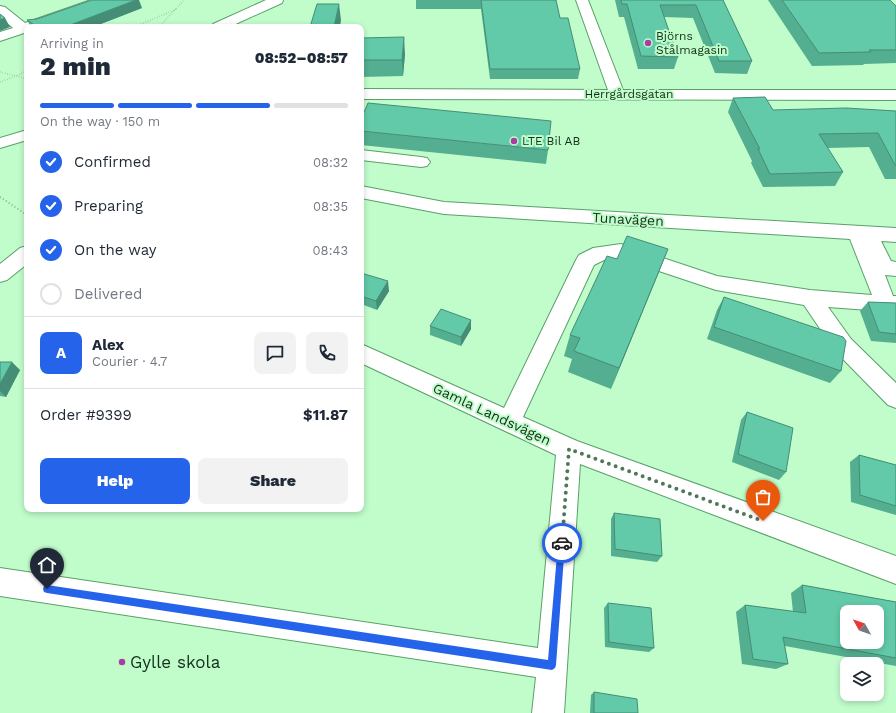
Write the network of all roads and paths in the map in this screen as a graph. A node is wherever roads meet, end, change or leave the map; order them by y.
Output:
1 (103, 0) edge
2 (184, 0) edge
3 (277, 0) edge
4 (582, 0) edge
5 (176, 9) junction
6 (0, 10) edge
7 (37, 24) edge
8 (141, 24) edge
9 (162, 24) edge
10 (225, 24) edge
11 (24, 27) edge
12 (24, 29) edge
13 (0, 37) edge
14 (0, 72) edge
15 (24, 73) edge
16 (16, 76) junction
17 (24, 78) edge
18 (0, 82) edge
19 (364, 94) edge
20 (617, 94) junction
21 (896, 95) edge
22 (24, 129) edge
23 (0, 135) edge
24 (24, 136) edge
25 (0, 143) edge
26 (364, 155) edge
27 (421, 162) dead end
28 (364, 193) edge
29 (0, 198) edge
30 (24, 213) edge
31 (863, 233) junction
32 (896, 235) edge
33 (24, 255) edge
34 (896, 269) edge
35 (0, 275) edge
36 (810, 298) junction
37 (891, 303) edge
38 (364, 354) edge
39 (896, 398) edge
40 (509, 422) junction
41 (569, 449) junction
42 (896, 570) edge
43 (0, 582) edge
44 (552, 665) junction
45 (548, 713) edge

1 - 7 street
2 - 5 path
3 - 10 street
4 - 20 street
5 - 8 path
5 - 9 path
6 - 11 street
12 - 13 street
14 - 16 path
15 - 16 path
16 - 17 path
16 - 18 path
19 - 20 street, Herrgårdsgatan
20 - 21 street, Herrgårdsgatan
22 - 23 street
24 - 25 street
26 - 27 street
28 - 31 street, Tunavägen
29 - 30 path
31 - 32 street, Tunavägen
31 - 34 street
31 - 37 street
33 - 35 street
36 - 37 street
36 - 39 street
36 - 40 street
38 - 40 street, Gamla Landsvägen
40 - 41 street, Gamla Landsvägen
41 - 42 street, Gamla Landsvägen
41 - 44 street
43 - 44 street
44 - 45 street

